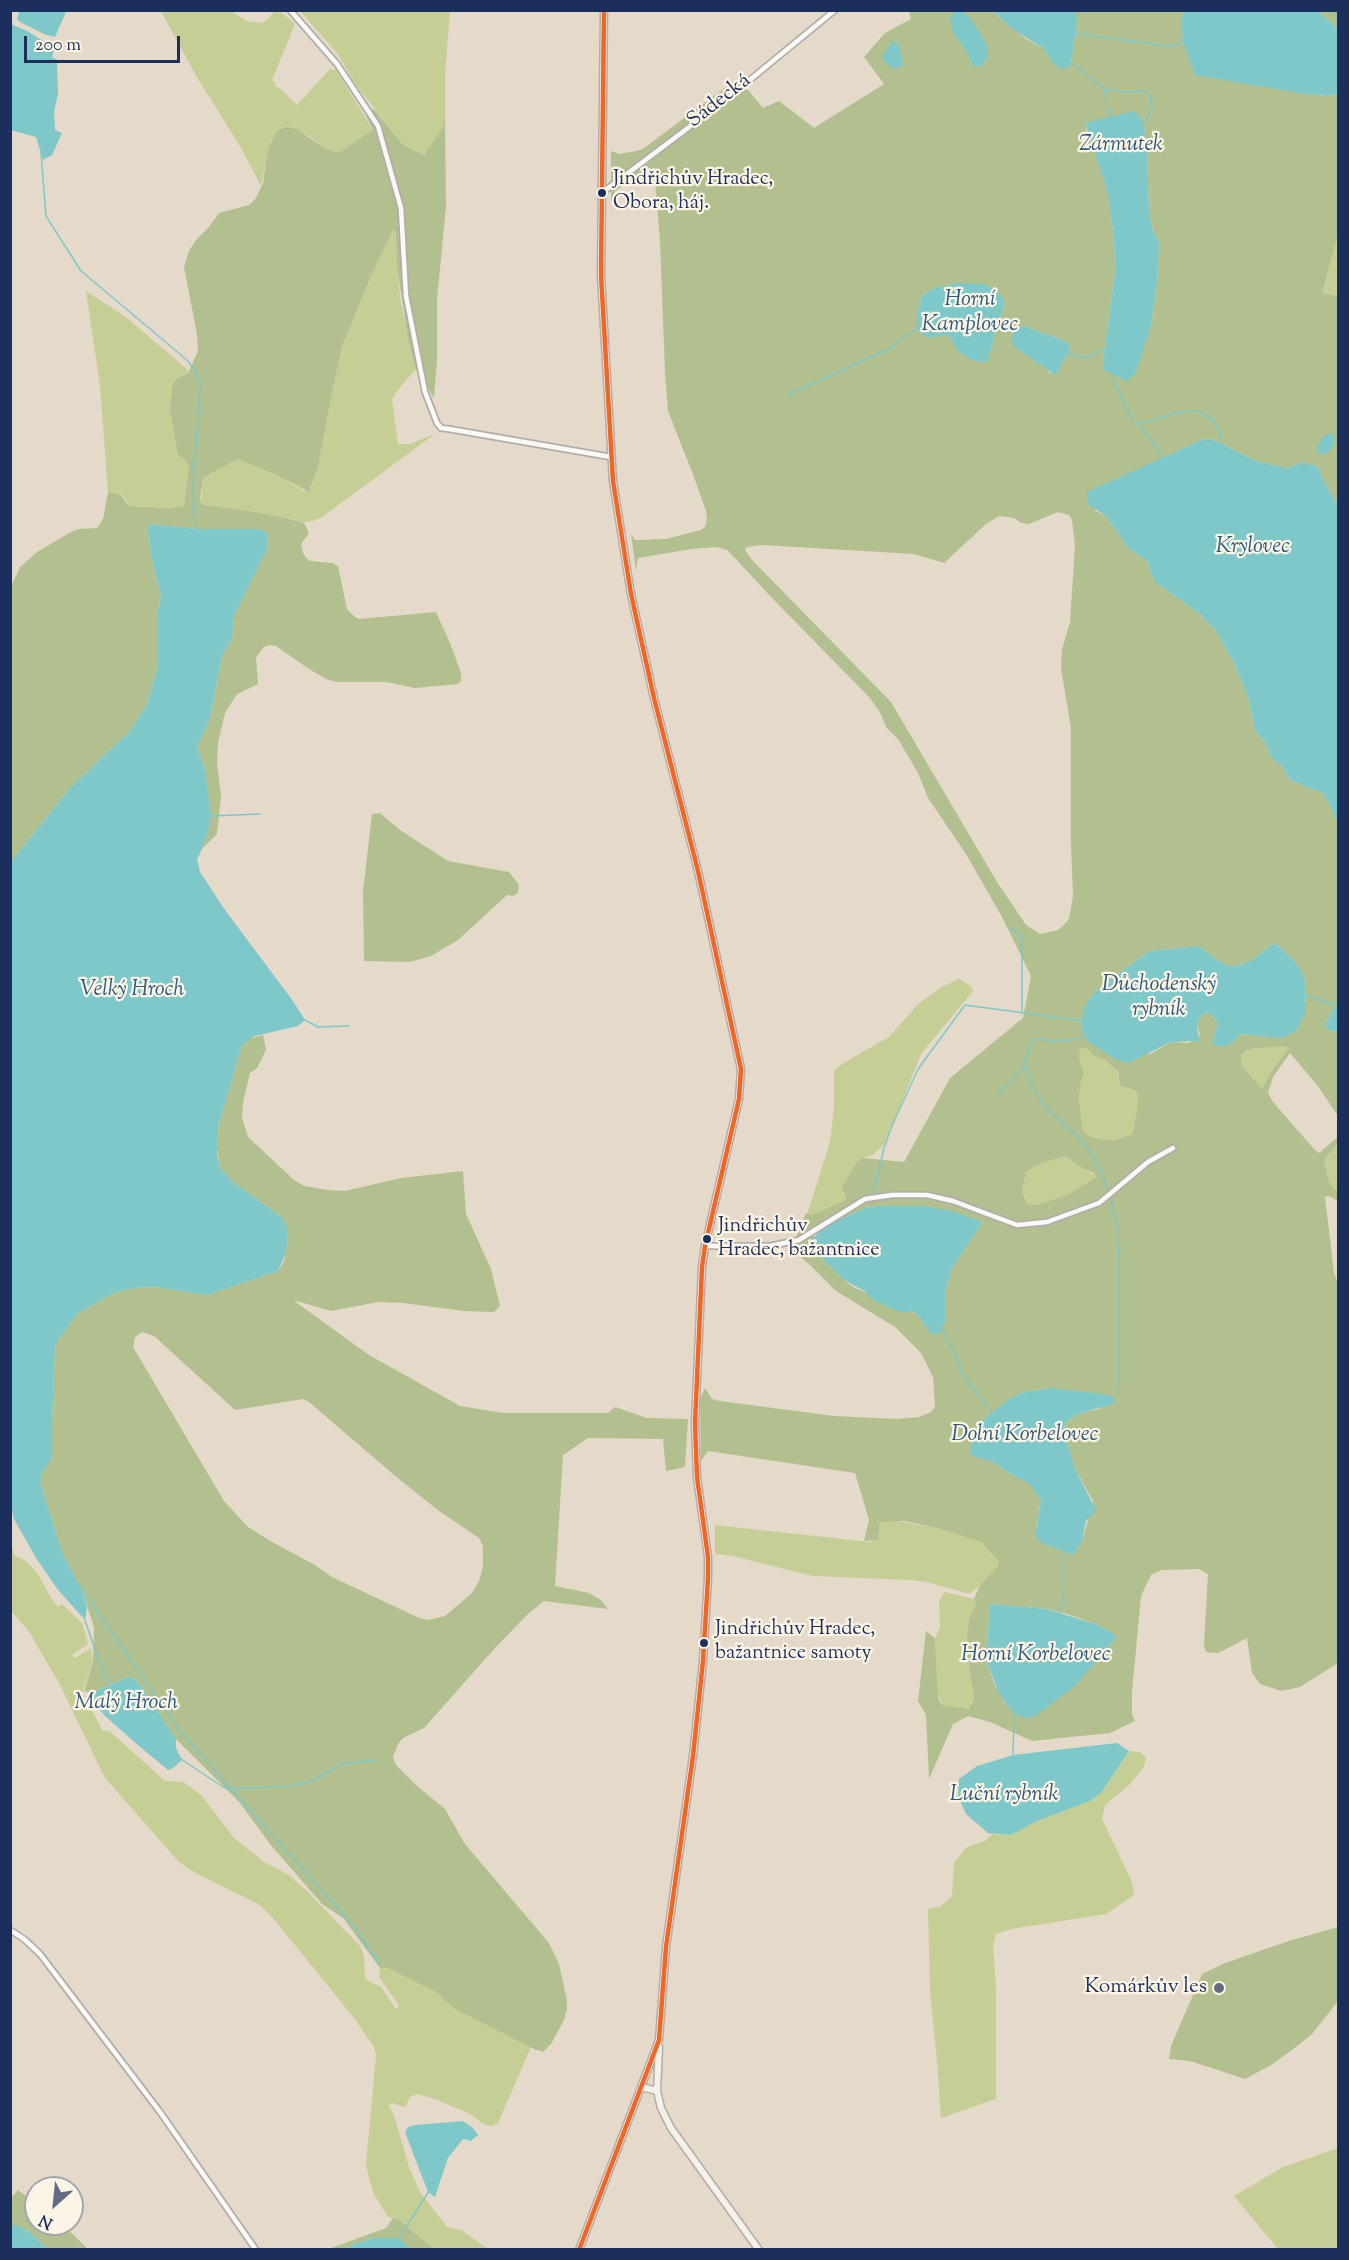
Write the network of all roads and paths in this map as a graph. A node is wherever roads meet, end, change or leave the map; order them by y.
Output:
1 (291, 10) edge
2 (604, 10) edge
3 (835, 10) edge
4 (603, 192) junction
5 (611, 457) junction
6 (1173, 1148) dead end
7 (705, 1246) junction
8 (10, 1930) edge
9 (660, 2040) junction
10 (642, 2088) junction
11 (657, 2091) junction
12 (256, 2250) edge
13 (579, 2250) edge
14 (759, 2250) edge

1 - 5 street
2 - 4 main road
3 - 4 street, Sádecká
4 - 5 main road
5 - 7 main road
6 - 7 street
7 - 9 main road
8 - 12 street
9 - 10 main road
9 - 11 main road
10 - 11 main road
10 - 13 main road
11 - 14 main road

